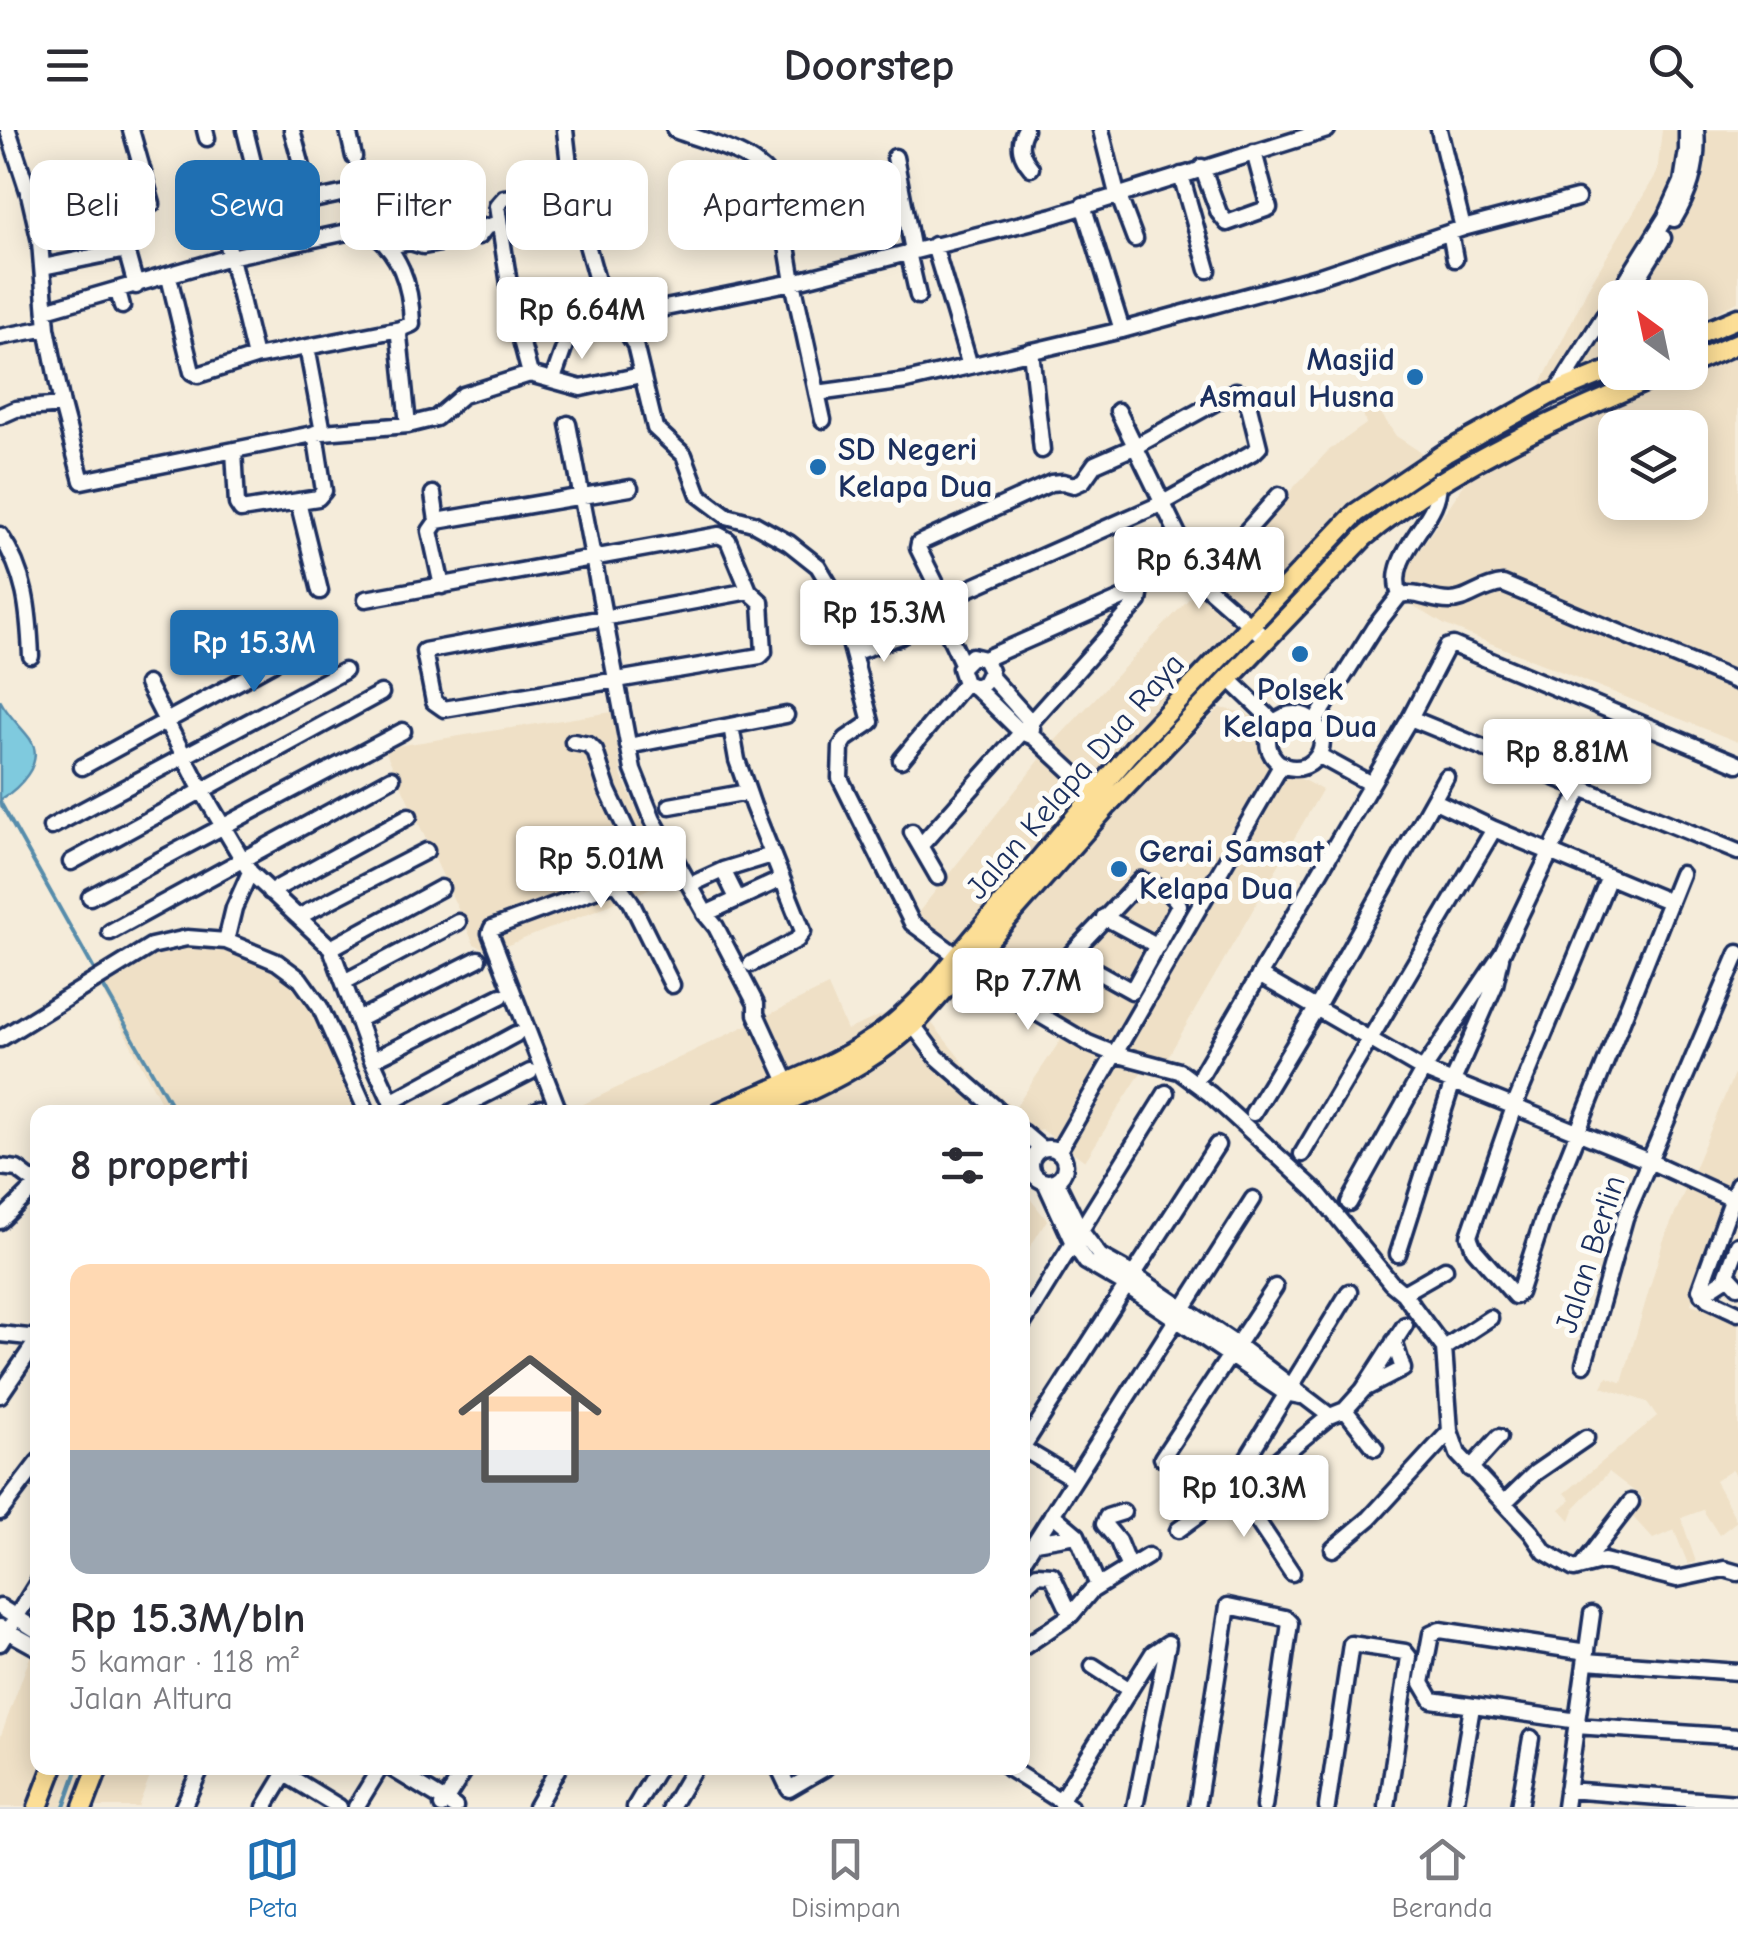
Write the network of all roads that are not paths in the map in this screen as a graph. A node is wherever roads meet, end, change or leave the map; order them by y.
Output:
1 (8, 130) edge
2 (131, 130) edge
3 (245, 130) edge
4 (292, 130) edge
5 (348, 130) edge
6 (565, 130) edge
7 (676, 130) edge
8 (1024, 130) edge
9 (1102, 130) edge
10 (1262, 130) edge
11 (1327, 130) edge
12 (1439, 130) edge
13 (1686, 130) edge
14 (1696, 130) edge
15 (1260, 150) junction
16 (354, 157) dead end
17 (895, 157) dead end
18 (140, 160) edge
19 (253, 160) edge
20 (301, 160) edge
21 (568, 160) edge
22 (1202, 167) junction
23 (1031, 168) dead end
24 (1181, 176) junction
25 (1117, 194) junction
26 (506, 198) edge
27 (1576, 198) dead end
28 (1083, 204) junction
29 (499, 223) junction
30 (486, 227) edge
31 (1456, 230) junction
32 (340, 234) edge
33 (1135, 238) dead end
34 (934, 244) junction
35 (107, 250) edge
36 (229, 250) edge
37 (392, 250) edge
38 (589, 250) edge
39 (910, 251) junction
40 (108, 254) junction
41 (230, 257) junction
42 (1455, 259) dead end
43 (44, 267) junction
44 (1208, 270) dead end
45 (169, 277) junction
46 (1637, 280) edge
47 (793, 282) junction
48 (136, 286) junction
49 (918, 296) dead end
50 (46, 310) junction
51 (616, 318) junction
52 (1738, 318) edge
53 (47, 328) junction
54 (400, 329) junction
55 (1122, 330) junction
56 (1708, 330) edge
57 (570, 331) dead end
58 (0, 336) edge
59 (1738, 343) edge
60 (307, 348) junction
61 (1031, 351) junction
62 (1708, 356) edge
63 (254, 357) junction
64 (970, 366) junction
65 (530, 374) junction
66 (641, 375) junction
67 (1598, 375) edge
68 (553, 379) junction
69 (1626, 390) edge
70 (1558, 391) junction
71 (817, 392) junction
72 (62, 405) junction
73 (1118, 411) dead end
74 (1518, 414) junction
75 (0, 416) edge
76 (823, 420) dead end
77 (568, 424) dead end
78 (408, 425) junction
79 (319, 432) junction
80 (1526, 433) junction
81 (1134, 447) junction
82 (234, 450) junction
83 (1042, 450) dead end
84 (1438, 480) junction
85 (630, 488) dead end
86 (432, 494) dead end
87 (1279, 495) dead end
88 (582, 496) junction
89 (298, 501) junction
90 (1163, 502) junction
91 (438, 521) junction
92 (0, 535) edge
93 (593, 558) junction
94 (1201, 582) junction
95 (442, 586) junction
96 (320, 591) dead end
97 (750, 591) junction
98 (1400, 595) junction
99 (366, 599) dead end
100 (604, 620) junction
101 (1250, 624) junction
102 (947, 632) dead end
103 (901, 636) dead end
104 (1266, 639) junction
105 (852, 653) junction
106 (31, 656) dead end
107 (984, 660) junction
108 (273, 663) dead end
109 (962, 663) junction
110 (344, 671) dead end
111 (989, 675) junction
112 (1229, 679) junction
113 (616, 682) junction
114 (1738, 682) edge
115 (148, 684) dead end
116 (970, 685) junction
117 (380, 692) dead end
118 (786, 715) dead end
119 (1410, 718) junction
120 (167, 721) junction
121 (1315, 722) junction
122 (1275, 723) junction
123 (731, 726) junction
124 (1028, 730) junction
125 (403, 731) dead end
126 (573, 742) dead end
127 (628, 746) junction
128 (1318, 755) junction
129 (185, 757) junction
130 (902, 760) dead end
131 (1282, 764) junction
132 (1738, 764) edge
133 (82, 767) dead end
134 (1446, 777) dead end
135 (392, 778) dead end
136 (1370, 784) junction
137 (1582, 786) junction
138 (202, 791) junction
139 (748, 792) junction
140 (1102, 799) junction
141 (1433, 800) junction
142 (670, 806) dead end
143 (409, 816) dead end
144 (51, 827) dead end
145 (223, 827) junction
146 (1494, 829) junction
147 (912, 832) dead end
148 (922, 845) junction
149 (426, 851) dead end
150 (1552, 852) junction
151 (1738, 852) edge
152 (672, 854) junction
153 (772, 856) junction
154 (71, 862) dead end
155 (246, 866) junction
156 (644, 867) junction
157 (723, 870) junction
158 (1681, 874) dead end
159 (938, 877) dead end
160 (1610, 877) junction
161 (782, 879) junction
162 (616, 882) junction
163 (690, 884) junction
164 (441, 888) dead end
165 (270, 892) junction
166 (90, 897) dead end
167 (737, 898) junction
168 (1670, 902) junction
169 (706, 915) junction
170 (298, 917) junction
171 (1104, 917) junction
172 (458, 922) dead end
173 (1169, 926) junction
174 (110, 932) dead end
175 (1185, 935) junction
176 (226, 940) junction
177 (1158, 946) junction
178 (331, 948) junction
179 (1502, 953) junction
180 (1738, 953) edge
181 (964, 959) junction
182 (478, 960) dead end
183 (752, 964) dead end
184 (1259, 975) junction
185 (344, 982) junction
186 (672, 986) dead end
187 (501, 996) dead end
188 (1317, 1008) junction
189 (358, 1020) junction
190 (913, 1025) junction
191 (516, 1034) dead end
192 (1372, 1038) junction
193 (0, 1039) edge
194 (1115, 1054) junction
195 (372, 1060) junction
196 (1423, 1070) junction
197 (530, 1072) dead end
198 (1202, 1073) dead end
199 (1453, 1082) junction
200 (791, 1090) junction
201 (1166, 1093) dead end
202 (364, 1105) edge
203 (393, 1105) edge
204 (397, 1105) edge
205 (466, 1105) edge
206 (556, 1105) edge
207 (743, 1105) edge
208 (771, 1105) edge
209 (992, 1105) edge
210 (1514, 1107) junction
211 (1252, 1114) dead end
212 (1576, 1133) junction
213 (1030, 1139) edge
214 (1216, 1145) dead end
215 (1042, 1149) junction
216 (1058, 1152) junction
217 (1302, 1154) dead end
218 (1649, 1161) junction
219 (0, 1167) edge
220 (30, 1179) edge
221 (1051, 1181) junction
222 (1738, 1184) edge
223 (30, 1191) edge
224 (1254, 1199) dead end
225 (1732, 1199) junction
226 (1348, 1203) dead end
227 (0, 1221) edge
228 (1077, 1237) junction
229 (1738, 1245) edge
230 (1398, 1254) dead end
231 (1445, 1269) dead end
232 (1130, 1280) junction
233 (1276, 1286) dead end
234 (1735, 1286) edge
235 (1350, 1292) dead end
236 (1403, 1293) junction
237 (1702, 1294) junction
238 (1030, 1312) edge
239 (1737, 1313) edge
240 (1181, 1316) junction
241 (1490, 1318) dead end
242 (1405, 1325) dead end
243 (0, 1334) edge
244 (30, 1338) edge
245 (1394, 1341) junction
246 (1444, 1348) junction
247 (30, 1351) edge
248 (1233, 1351) junction
249 (1584, 1364) dead end
250 (1363, 1390) junction
251 (1292, 1391) junction
252 (0, 1394) edge
253 (1345, 1410) junction
254 (1330, 1416) junction
255 (1450, 1431) junction
256 (1030, 1436) edge
257 (1499, 1437) dead end
258 (1586, 1438) dead end
259 (1375, 1448) dead end
260 (1030, 1453) edge
261 (1162, 1458) dead end
262 (1240, 1469) junction
263 (1470, 1469) junction
264 (30, 1473) edge
265 (1074, 1479) junction
266 (1232, 1483) junction
267 (1631, 1502) dead end
268 (1504, 1503) junction
269 (0, 1512) edge
270 (1123, 1512) dead end
271 (1052, 1514) junction
272 (1178, 1530) dead end
273 (1077, 1535) junction
274 (1035, 1542) junction
275 (1333, 1549) dead end
276 (1030, 1550) edge
277 (1148, 1556) dead end
278 (1582, 1567) junction
279 (1130, 1568) junction
280 (1292, 1573) dead end
281 (1738, 1573) edge
282 (1096, 1581) dead end
283 (1030, 1582) edge
284 (30, 1593) edge
285 (0, 1608) edge
286 (1592, 1614) dead end
287 (1071, 1615) junction
288 (5, 1629) edge
289 (30, 1631) edge
290 (30, 1643) edge
291 (1030, 1643) edge
292 (1586, 1656) junction
293 (1093, 1666) dead end
294 (1738, 1672) edge
295 (1130, 1690) junction
296 (1471, 1713) dead end
297 (1577, 1723) junction
298 (1738, 1737) edge
299 (1532, 1738) dead end
300 (50, 1775) edge
301 (95, 1775) edge
302 (198, 1775) edge
303 (285, 1775) edge
304 (293, 1775) edge
305 (376, 1775) edge
306 (402, 1775) edge
307 (463, 1775) edge
308 (554, 1775) edge
309 (654, 1775) edge
310 (690, 1775) edge
311 (782, 1775) edge
312 (813, 1775) edge
313 (1019, 1775) edge
314 (1567, 1790) junction
315 (1738, 1803) edge
316 (1065, 1804) edge
317 (448, 1805) edge
318 (38, 1807) edge
319 (83, 1807) edge
320 (183, 1807) edge
321 (265, 1807) edge
322 (339, 1807) edge
323 (356, 1807) edge
324 (536, 1807) edge
325 (634, 1807) edge
326 (671, 1807) edge
327 (1135, 1807) edge
328 (1197, 1807) edge
329 (1264, 1807) edge
330 (1327, 1807) edge
331 (1387, 1807) edge
332 (1455, 1807) edge
333 (1519, 1807) edge
334 (1565, 1807) edge

1 - 43 street
2 - 18 street
3 - 19 street
4 - 20 street
5 - 16 street
6 - 21 street
7 - 47 street
8 - 23 street
9 - 25 street
10 - 15 street
11 - 15 street
12 - 31 street
13 - 70 street
14 - 46 street
15 - 22 street
15 - 22 street
17 - 39 street
22 - 24 street
24 - 25 street
24 - 44 street
25 - 28 street
25 - 33 street
26 - 29 street
27 - 31 street
28 - 34 street
28 - 55 street
29 - 30 street
29 - 65 street
31 - 42 street
31 - 55 street
32 - 41 street
34 - 39 street
34 - 64 street
35 - 40 street
36 - 41 street
37 - 54 street
38 - 51 street
39 - 47 street
39 - 49 street
40 - 43 street
40 - 48 street
41 - 45 street
41 - 63 street
43 - 50 street
45 - 48 street
45 - 63 street
47 - 51 street
47 - 71 street
48 - 50 street
50 - 53 street
51 - 66 street
52 - 56 main road
53 - 58 street
53 - 72 street
54 - 60 street
54 - 78 street
55 - 61 street
57 - 68 street
59 - 62 main road
60 - 63 street
60 - 79 street
61 - 64 street
61 - 83 street
64 - 71 street
65 - 68 street
65 - 78 street
66 - 68 street
66 - 105 street
67 - 70 main road, Jalan Kelapa Dua Raya
69 - 80 main road, Jalan Kelapa Dua Raya
70 - 74 main road, Jalan Kelapa Dua Raya
71 - 76 street
72 - 75 street
72 - 82 street
73 - 81 street
74 - 80 main road
74 - 101 main road, Jalan Kelapa Dua Raya
77 - 88 street
78 - 79 street
79 - 82 street
79 - 89 street
80 - 84 main road, Jalan Kelapa Dua Raya
81 - 90 street
81 - 90 street
81 - 90 street
82 - 89 street
84 - 98 street
84 - 104 main road, Jalan Kelapa Dua Raya
85 - 88 street
86 - 91 street
87 - 94 street
88 - 91 street
88 - 93 street
89 - 96 street
90 - 94 street
91 - 95 street
92 - 106 street
93 - 95 street
93 - 97 street
93 - 100 street
94 - 101 street
95 - 99 street
97 - 100 street
97 - 113 street
98 - 114 street
98 - 121 street
100 - 113 street
100 - 113 street
101 - 104 street
101 - 140 main road, Jalan Kelapa Dua Raya
102 - 109 street
103 - 105 street
104 - 112 main road, Jalan Kelapa Dua Raya
105 - 181 street
107 - 109 street
107 - 111 street
107 - 124 street
108 - 120 street
109 - 116 street
110 - 129 street
111 - 116 street
111 - 124 street
112 - 122 street
112 - 140 main road, Jalan Kelapa Dua Raya
113 - 127 street
115 - 120 street
116 - 124 street
116 - 130 street
117 - 138 street
118 - 123 street
119 - 132 street
119 - 136 street
119 - 137 street
120 - 129 street
120 - 133 street
121 - 122 street
121 - 128 street
122 - 131 street
123 - 127 street
123 - 139 street
124 - 140 street
124 - 148 street
125 - 145 street
126 - 156 street
127 - 152 street
128 - 131 street
128 - 136 street
129 - 138 street
129 - 144 street
131 - 175 street
134 - 141 street
135 - 155 street
136 - 184 street
137 - 150 street
137 - 151 street
138 - 145 street
138 - 154 street
139 - 142 street
139 - 153 street
140 - 181 main road, Jalan Kelapa Dua Raya
141 - 146 street
141 - 188 street
143 - 165 street
145 - 155 street
145 - 166 street
146 - 150 street
146 - 192 street
147 - 148 street
148 - 159 street
149 - 170 street
150 - 160 street
150 - 179 street
152 - 156 street
152 - 163 street
153 - 157 street
153 - 161 street
155 - 165 street
155 - 174 street
155 - 176 street
156 - 162 street
157 - 163 street
157 - 167 street
158 - 168 street
160 - 168 street
160 - 210 street
161 - 167 street
161 - 183 street
162 - 186 street
162 - 206 street
163 - 169 street
164 - 178 street
165 - 170 street
167 - 169 street
168 - 212 street
169 - 200 street
170 - 178 street
171 - 173 street
171 - 177 street
171 - 177 street
172 - 185 street
173 - 175 street
173 - 177 street
175 - 194 street
176 - 193 street
176 - 202 street
178 - 185 street
179 - 196 street
179 - 199 street
180 - 218 street, Jalan Berlin
181 - 190 main road, Jalan Kelapa Dua Raya
181 - 194 street
181 - 200 main road, Jalan Kelapa Dua Raya
182 - 189 street
184 - 188 street
184 - 198 street
185 - 189 street
187 - 195 street
188 - 192 street
188 - 211 street
189 - 195 street
190 - 200 main road, Jalan Kelapa Dua Raya
190 - 209 street
191 - 204 street
192 - 196 street
192 - 217 street
194 - 216 street
194 - 236 street
195 - 203 street
196 - 199 street
196 - 226 street
197 - 205 street
199 - 210 street
199 - 230 street
200 - 207 main road, Jalan Kelapa Dua Raya
200 - 208 main road, Jalan Kelapa Dua Raya
201 - 228 street
210 - 212 street
210 - 212 street
212 - 218 street
213 - 215 street
214 - 232 street
215 - 216 street
215 - 221 street
216 - 221 street
218 - 225 street
218 - 249 street, Jalan Berlin
219 - 220 street
221 - 228 street
222 - 225 street
223 - 227 street
224 - 240 street
225 - 237 street
228 - 232 street
228 - 238 street
229 - 234 street
231 - 236 street
232 - 240 street
232 - 256 street
233 - 248 street
234 - 237 street
234 - 239 street
235 - 251 street
236 - 246 street
237 - 239 street
240 - 248 street
240 - 265 street
241 - 246 street
242 - 245 street
243 - 244 street
245 - 250 street
245 - 250 street
246 - 255 street
247 - 252 street
248 - 251 street
248 - 261 street
250 - 253 street
251 - 254 street
251 - 262 street
253 - 254 street
253 - 259 street
254 - 262 street
255 - 263 street
255 - 275 street
257 - 263 street
258 - 268 street
260 - 265 street
262 - 266 street
263 - 268 street
264 - 269 street
265 - 271 street
266 - 272 street
266 - 280 street
267 - 278 street
268 - 278 street
270 - 279 street
271 - 273 street
271 - 274 street
273 - 274 street
273 - 282 street
274 - 276 street
277 - 279 street
278 - 281 street
279 - 287 street
283 - 287 street
284 - 288 street
285 - 288 street
286 - 292 street
287 - 291 street
288 - 289 street
288 - 290 street
292 - 294 street
292 - 297 street
292 - 297 street
293 - 295 street
295 - 316 street
295 - 327 street
296 - 332 street
297 - 298 street
297 - 314 street
299 - 333 street
300 - 318 main road
301 - 319 main road
302 - 320 street
303 - 321 street
304 - 322 street
305 - 323 street
306 - 317 street
307 - 317 street
308 - 324 street
309 - 325 street
310 - 326 street
311 - 312 street
313 - 316 street
314 - 315 street
314 - 334 street
328 - 329 street
330 - 331 street

